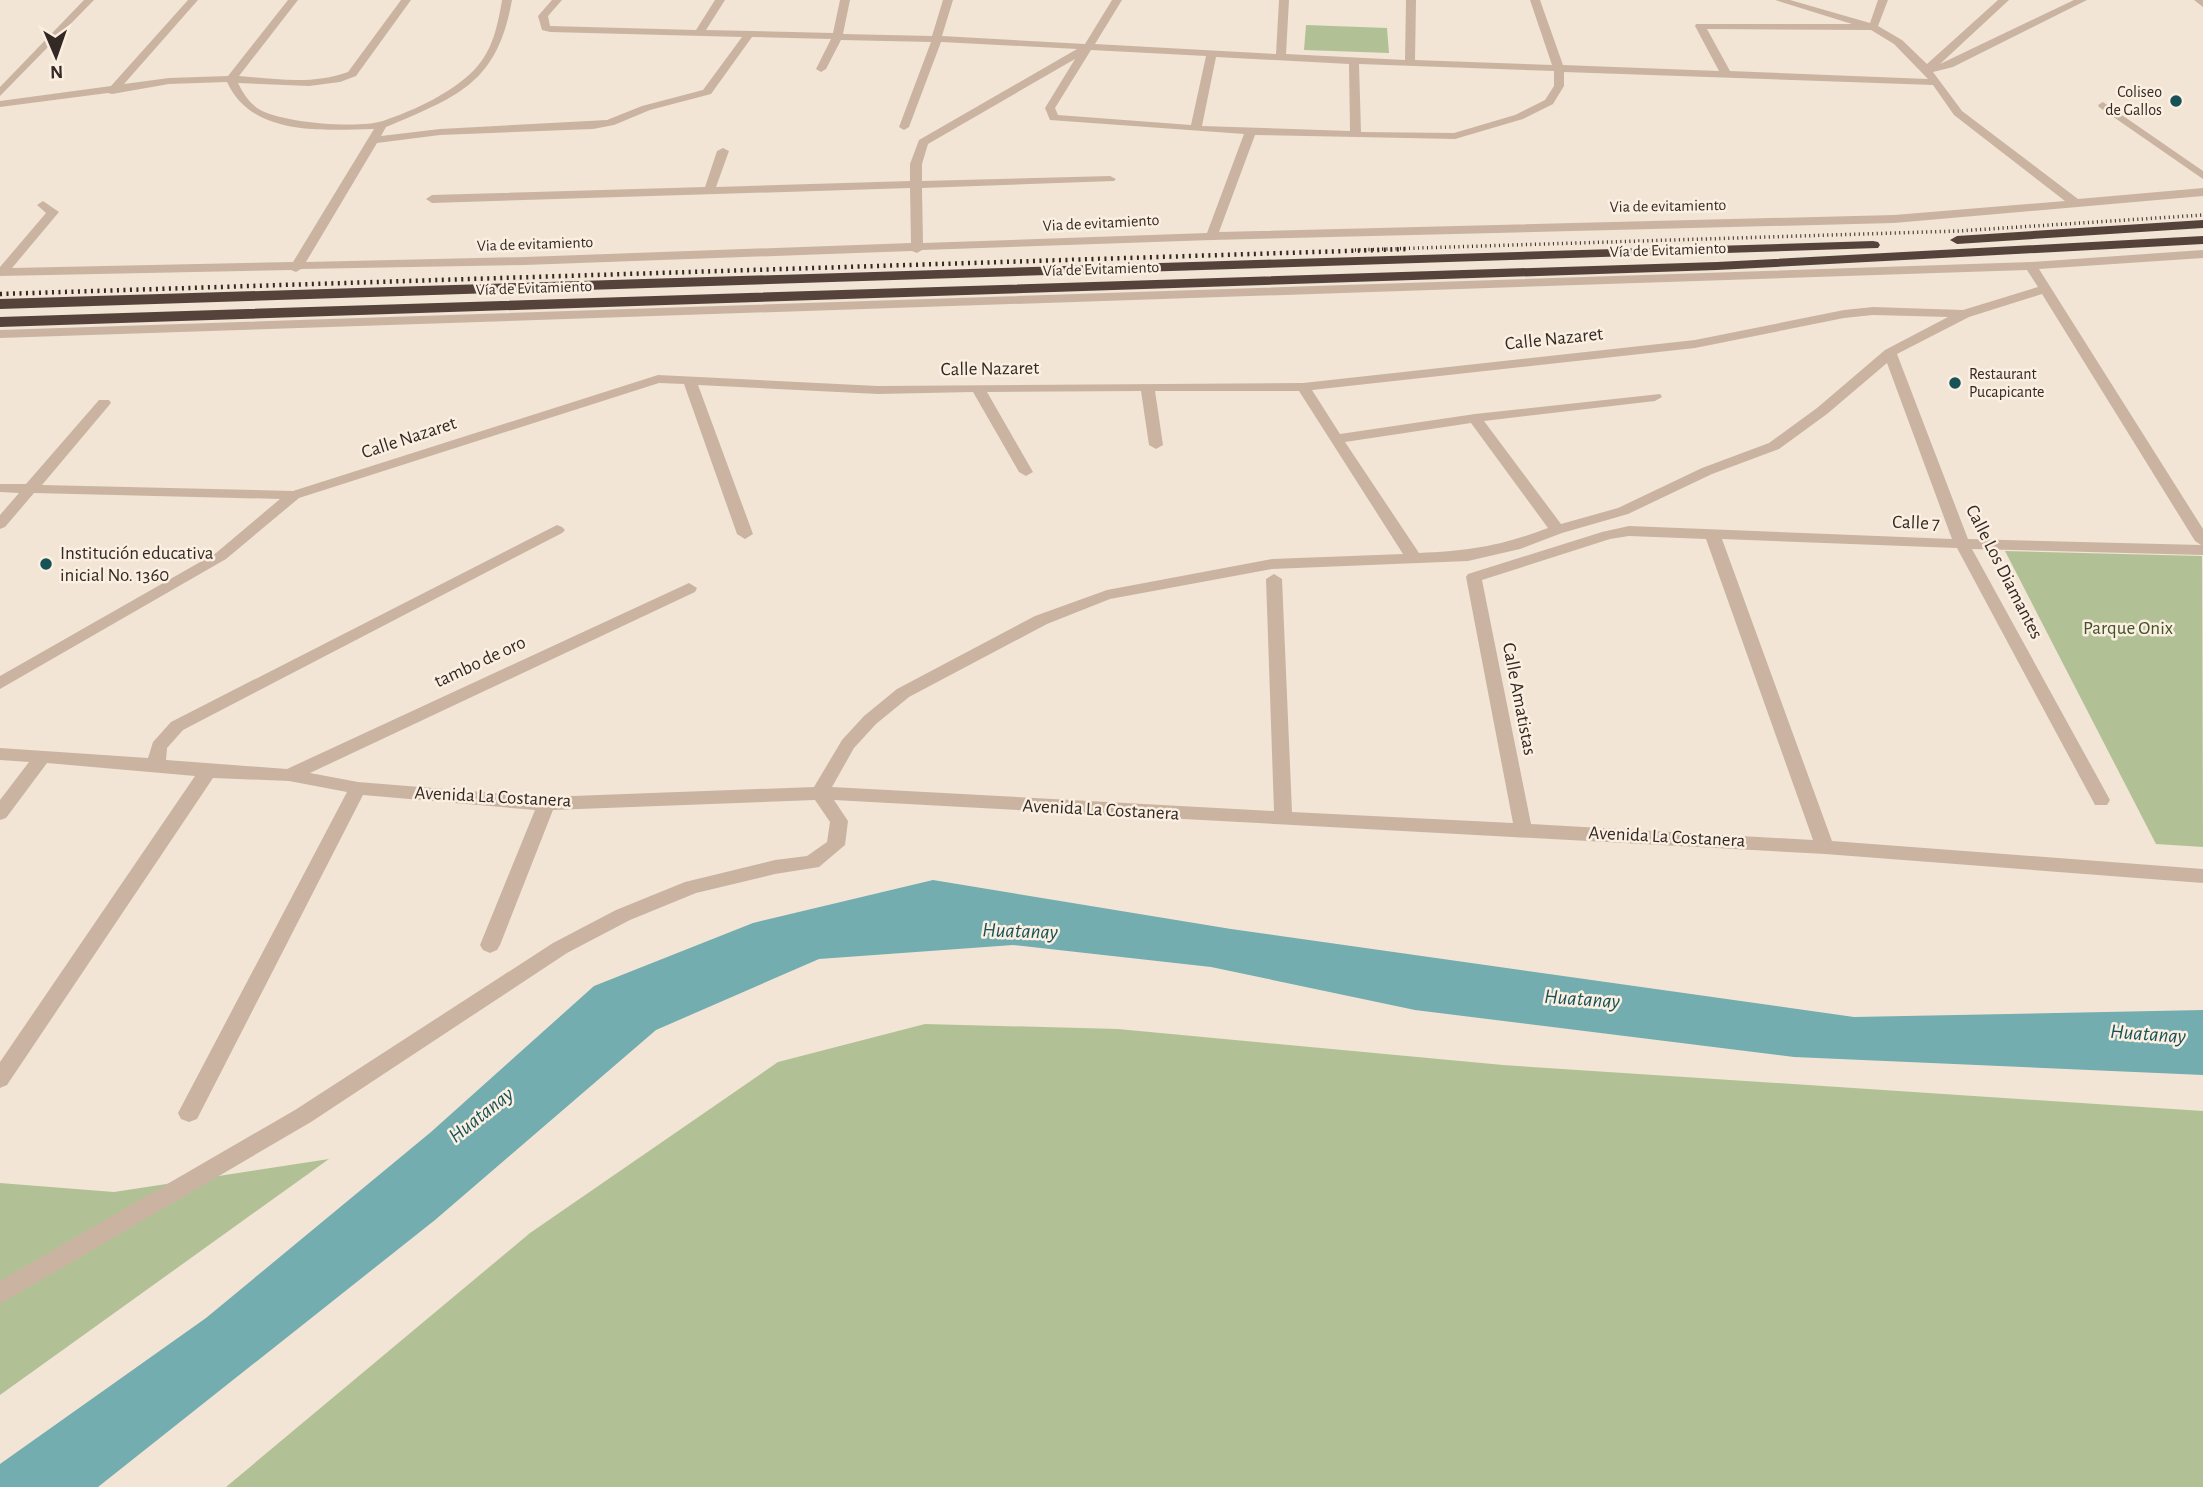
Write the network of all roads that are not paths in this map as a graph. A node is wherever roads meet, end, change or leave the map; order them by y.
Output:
1 (89, 0) edge
2 (193, 0) edge
3 (293, 0) edge
4 (406, 0) edge
5 (507, 0) edge
6 (557, 0) edge
7 (720, 0) edge
8 (845, 0) edge
9 (948, 0) edge
10 (1117, 0) edge
11 (1284, 0) edge
12 (1411, 0) edge
13 (1535, 0) edge
14 (1780, 0) edge
15 (1884, 0) edge
16 (2004, 0) edge
17 (2082, 0) edge
18 (1873, 27) junction
19 (700, 32) junction
20 (749, 34) junction
21 (838, 35) junction
22 (937, 38) junction
23 (1088, 47) junction
24 (1211, 55) junction
25 (1281, 58) junction
26 (1354, 61) junction
27 (1410, 64) junction
28 (821, 69) dead end
29 (1559, 70) junction
30 (1927, 70) junction
31 (1727, 76) junction
32 (231, 79) junction
33 (1935, 82) junction
34 (112, 91) junction
35 (0, 93) edge
36 (0, 104) edge
37 (2103, 106) dead end
38 (382, 125) junction
39 (904, 127) dead end
40 (1196, 129) junction
41 (1251, 131) junction
42 (1356, 135) junction
43 (372, 140) junction
44 (723, 151) dead end
45 (2203, 176) edge
46 (1110, 179) dead end
47 (916, 184) junction
48 (709, 192) junction
49 (2203, 192) edge
50 (432, 199) dead end
51 (2077, 204) junction
52 (43, 205) dead end
53 (2203, 224) edge
54 (1212, 236) junction
55 (2203, 240) edge
56 (917, 249) junction
57 (2203, 254) edge
58 (2031, 266) junction
59 (296, 268) junction
60 (1, 272) edge
61 (2046, 289) junction
62 (0, 304) edge
63 (1964, 314) junction
64 (0, 322) edge
65 (0, 334) edge
66 (1890, 353) junction
67 (689, 379) junction
68 (1147, 386) junction
69 (1303, 387) junction
70 (978, 388) junction
71 (1655, 397) dead end
72 (104, 403) dead end
73 (1475, 418) junction
74 (1338, 439) junction
75 (1156, 445) dead end
76 (1026, 472) dead end
77 (0, 488) edge
78 (29, 490) junction
79 (294, 495) junction
80 (0, 524) edge
81 (558, 530) dead end
82 (1557, 530) junction
83 (1712, 533) junction
84 (745, 534) dead end
85 (2203, 541) edge
86 (1962, 544) junction
87 (2203, 550) edge
88 (1416, 560) junction
89 (1474, 577) joint
90 (1274, 579) dead end
91 (689, 588) dead end
92 (0, 683) edge
93 (0, 754) edge
94 (43, 756) junction
95 (156, 765) junction
96 (208, 771) junction
97 (289, 775) junction
98 (358, 788) junction
99 (820, 793) junction
100 (2101, 800) dead end
101 (545, 804) junction
102 (0, 813) edge
103 (1283, 817) junction
104 (1523, 829) junction
105 (1825, 847) junction
106 (2203, 876) edge
107 (490, 945) dead end
108 (0, 1079) edge
109 (189, 1113) dead end
110 (0, 1293) edge

1 - 35 street
2 - 34 street
3 - 32 street
4 - 32 street
5 - 38 street
6 - 19 street
7 - 19 street
8 - 21 street
9 - 22 street
10 - 23 street
11 - 25 street
12 - 27 street
13 - 29 street
14 - 18 street
15 - 18 street
16 - 30 street
17 - 30 street
18 - 30 street
18 - 31 street
19 - 20 street
20 - 21 street
20 - 43 street
21 - 22 street
21 - 28 street
22 - 23 street
22 - 39 street
23 - 24 street
23 - 40 street
23 - 47 street
24 - 25 street
24 - 40 street
25 - 26 street
26 - 27 street
26 - 42 street
27 - 29 street
29 - 31 street
29 - 42 street
30 - 33 street
31 - 33 street
32 - 34 street
32 - 38 street
33 - 51 street
34 - 36 street
37 - 45 street
38 - 43 street
40 - 41 street
41 - 42 street
41 - 54 street
43 - 59 street
44 - 48 street
46 - 47 street
47 - 48 street
47 - 56 street
48 - 50 street
49 - 51 street, Via de evitamiento
51 - 54 street, Via de evitamiento
52 - 60 street
53 - 62 highway, Vía de Evitamiento
54 - 56 street, Via de evitamiento
55 - 64 highway, Vía de Evitamiento
56 - 59 street, Via de evitamiento
57 - 58 street
58 - 61 street
58 - 65 street
59 - 60 street, Via de evitamiento
61 - 63 street, Calle Nazaret
61 - 85 street
63 - 66 street
63 - 69 street, Calle Nazaret
66 - 82 street
66 - 86 street, Calle Los Diamantes
67 - 70 street, Calle Nazaret
67 - 79 street, Calle Nazaret
67 - 84 street
68 - 69 street, Calle Nazaret
68 - 70 street, Calle Nazaret
68 - 75 street
69 - 74 street
70 - 76 street
71 - 73 street
72 - 78 street
73 - 74 street
73 - 82 street
74 - 88 street
77 - 78 street
78 - 79 street
78 - 80 street
79 - 92 street, Calle Nazaret
81 - 95 street
82 - 88 street
83 - 86 street, Calle 7
83 - 89 street, Calle 7
83 - 105 street
86 - 87 street, Calle 7
86 - 100 street, Calle Los Diamantes
88 - 99 street
89 - 104 street, Calle Amatistas
90 - 103 street
91 - 97 street, tambo de oro
93 - 94 street, Avenida La Costanera
94 - 95 street, Avenida La Costanera
94 - 102 street
95 - 96 street, Avenida La Costanera
96 - 97 street, Avenida La Costanera
96 - 108 street
97 - 98 street, Avenida La Costanera
98 - 101 street, Avenida La Costanera
98 - 109 street
99 - 101 street, Avenida La Costanera
99 - 103 street, Avenida La Costanera
99 - 110 street
101 - 107 street
103 - 104 street, Avenida La Costanera
104 - 105 street, Avenida La Costanera
105 - 106 street, Avenida La Costanera

